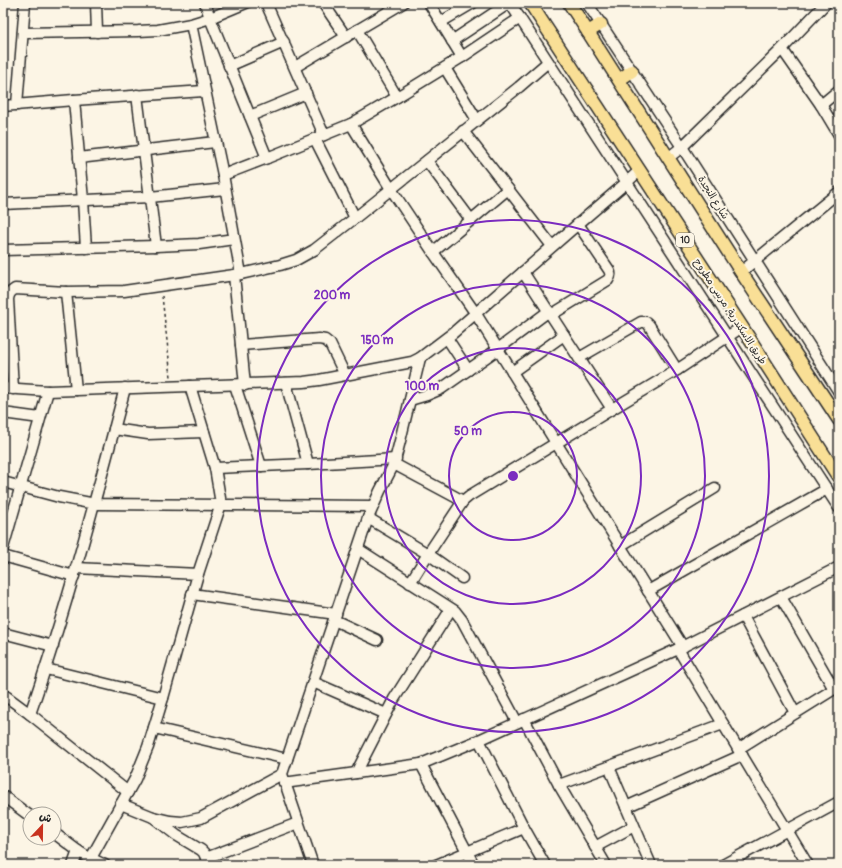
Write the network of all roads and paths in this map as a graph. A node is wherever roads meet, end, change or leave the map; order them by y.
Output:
1 (25, 3) edge
2 (96, 3) edge
3 (205, 3) edge
4 (266, 3) edge
5 (323, 3) edge
6 (403, 3) edge
7 (429, 3) edge
8 (473, 3) edge
9 (510, 3) edge
10 (530, 3) edge
11 (569, 3) edge
12 (587, 3) edge
13 (826, 3) edge
14 (241, 4) edge
15 (210, 18) junction
16 (520, 18) junction
17 (441, 22) junction
18 (191, 24) junction
19 (601, 24) junction
20 (357, 30) junction
21 (97, 32) junction
22 (588, 32) junction
23 (23, 33) junction
24 (346, 37) junction
25 (452, 41) junction
26 (284, 42) junction
27 (782, 49) junction
28 (462, 57) junction
29 (548, 62) junction
30 (229, 66) junction
31 (295, 67) junction
32 (445, 68) junction
33 (632, 71) junction
34 (619, 80) junction
35 (839, 90) edge
36 (204, 91) junction
37 (306, 93) junction
38 (137, 96) junction
39 (397, 97) junction
40 (74, 100) junction
41 (17, 105) junction
42 (821, 105) junction
43 (3, 106) edge
44 (250, 116) junction
45 (477, 120) junction
46 (351, 124) junction
47 (463, 132) junction
48 (839, 135) edge
49 (320, 137) junction
50 (215, 142) junction
51 (682, 147) junction
52 (144, 150) junction
53 (79, 158) junction
54 (267, 158) junction
55 (668, 158) junction
56 (426, 161) junction
57 (639, 171) junction
58 (223, 175) junction
59 (627, 182) junction
60 (225, 189) junction
61 (391, 189) junction
62 (508, 189) junction
63 (839, 192) edge
64 (150, 197) junction
65 (83, 200) junction
66 (3, 204) edge
67 (355, 218) junction
68 (471, 220) junction
69 (578, 224) junction
70 (234, 238) junction
71 (156, 246) junction
72 (552, 246) junction
73 (86, 248) junction
74 (3, 250) edge
75 (432, 252) junction
76 (755, 261) junction
77 (523, 272) junction
78 (741, 272) junction
79 (237, 275) junction
80 (161, 286) junction
81 (66, 292) junction
82 (550, 313) junction
83 (476, 314) junction
84 (742, 327) junction
85 (564, 335) junction
86 (728, 337) junction
87 (447, 338) junction
88 (241, 345) junction
89 (498, 349) junction
90 (420, 358) junction
91 (579, 358) junction
92 (468, 370) junction
93 (677, 370) junction
94 (512, 372) junction
95 (345, 376) junction
96 (286, 383) junction
97 (240, 385) junction
98 (190, 386) junction
99 (172, 387) junction
100 (8, 388) edge
101 (125, 388) junction
102 (76, 390) junction
103 (48, 391) junction
104 (839, 394) edge
105 (410, 400) junction
106 (828, 403) junction
107 (612, 408) junction
108 (3, 413) edge
109 (40, 418) junction
110 (839, 420) edge
111 (114, 429) junction
112 (204, 432) junction
113 (556, 443) junction
114 (395, 461) junction
115 (308, 464) junction
116 (261, 466) junction
117 (215, 468) junction
118 (839, 478) edge
119 (3, 482) edge
120 (20, 486) junction
121 (715, 488) dead end
122 (827, 489) junction
123 (463, 501) junction
124 (94, 504) junction
125 (221, 504) junction
126 (373, 506) junction
127 (839, 508) edge
128 (368, 518) junction
129 (620, 546) junction
130 (3, 548) edge
131 (358, 549) junction
132 (428, 554) junction
133 (3, 556) edge
134 (839, 567) edge
135 (75, 572) junction
136 (198, 574) junction
137 (462, 578) dead end
138 (410, 583) junction
139 (648, 591) junction
140 (192, 594) junction
141 (780, 597) junction
142 (451, 609) junction
143 (743, 616) junction
144 (335, 617) junction
145 (3, 633) edge
146 (377, 640) dead end
147 (53, 646) junction
148 (680, 648) junction
149 (46, 669) junction
150 (313, 682) junction
151 (836, 687) edge
152 (3, 694) edge
153 (163, 698) junction
154 (30, 714) junction
155 (386, 714) junction
156 (795, 714) junction
157 (521, 720) junction
158 (723, 724) junction
159 (154, 728) junction
160 (479, 740) junction
161 (740, 752) junction
162 (287, 759) junction
163 (421, 764) junction
164 (609, 767) junction
165 (356, 773) junction
166 (283, 779) junction
167 (559, 785) junction
168 (128, 792) junction
169 (3, 796) edge
170 (839, 802) edge
171 (121, 804) junction
172 (626, 807) junction
173 (22, 810) edge
174 (153, 817) junction
175 (298, 822) junction
176 (634, 826) junction
177 (524, 828) junction
178 (788, 830) junction
179 (62, 839) edge
180 (595, 847) junction
181 (78, 851) junction
182 (467, 852) junction
183 (91, 858) junction
184 (208, 862) edge
185 (309, 864) edge
186 (73, 865) edge
187 (105, 865) edge
188 (436, 865) edge
189 (474, 865) edge
190 (545, 865) edge
191 (606, 865) edge
192 (651, 865) edge
193 (723, 865) edge
194 (808, 865) edge

1 - 23 street
2 - 21 street
3 - 15 street
4 - 26 street
5 - 24 street
6 - 20 street
7 - 17 street
8 - 17 street
9 - 16 street
9 - 25 street
10 - 57 main road, طريق الاسكندرية, مرسى مطروح / 10
11 - 22 main road
12 - 19 street, شارع النجدة
13 - 27 street
14 - 15 street
15 - 18 street
15 - 30 street
16 - 28 street
16 - 29 street
17 - 25 street
18 - 21 street
18 - 36 street
19 - 22 main road
19 - 33 street, شارع النجدة
20 - 24 street
20 - 39 street
21 - 23 street
22 - 34 main road
23 - 41 street
24 - 31 street
25 - 28 street
26 - 30 street
26 - 31 street
27 - 42 street
27 - 51 street
28 - 32 street
29 - 45 street
29 - 59 street
30 - 44 street
31 - 37 street
32 - 39 street
32 - 45 street
33 - 34 main road
33 - 51 street, شارع النجدة
34 - 55 main road
35 - 42 street
36 - 38 street
36 - 50 street
37 - 44 street
37 - 49 street
38 - 40 street
38 - 52 street
39 - 46 street
40 - 41 street
40 - 53 street
41 - 43 street
42 - 48 street
44 - 54 street
45 - 47 street
46 - 49 street
46 - 61 street
47 - 56 street
47 - 62 street
49 - 54 street
49 - 67 street
50 - 52 street
50 - 58 street
51 - 55 street
51 - 76 street, شارع النجدة
52 - 53 street
52 - 64 street
53 - 65 street
54 - 58 street
55 - 78 main road
56 - 61 street
56 - 68 street
57 - 59 street
57 - 84 main road, طريق الاسكندرية, مرسى مطروح / 10
58 - 60 street
59 - 69 street
59 - 86 street
60 - 64 street
60 - 70 street
61 - 67 street
61 - 75 street
62 - 68 street
62 - 72 street
63 - 76 street
64 - 65 street
64 - 71 street
65 - 66 street
65 - 73 street
67 - 79 street
68 - 75 street
69 - 72 street
69 - 82 street
70 - 71 street
70 - 79 street
71 - 73 street
72 - 77 street
73 - 74 street
75 - 83 street
76 - 78 street
76 - 104 street, شارع النجدة
77 - 82 street
77 - 83 street
78 - 106 main road
79 - 80 street
79 - 88 street
80 - 81 street
80 - 99 path
81 - 100 street
81 - 102 street
82 - 85 street
82 - 89 street
83 - 87 street
83 - 89 street
84 - 86 street
84 - 118 main road, طريق الاسكندرية, مرسى مطروح / 10
85 - 91 street
85 - 94 street
86 - 93 street
86 - 122 street
87 - 90 street
87 - 92 street
88 - 95 street
88 - 97 street
89 - 92 street
89 - 94 street
90 - 95 street
90 - 105 street
91 - 93 street
91 - 107 street
92 - 105 street
93 - 107 street
94 - 113 street
95 - 96 street
96 - 97 street
96 - 115 street
97 - 98 street
97 - 116 street
98 - 99 street
98 - 112 street
99 - 101 street
100 - 103 street
101 - 102 street
101 - 111 street
102 - 103 street
103 - 109 street
104 - 106 street
105 - 114 street
106 - 110 main road
107 - 113 street
108 - 109 street
109 - 120 street
111 - 112 street
111 - 124 street
112 - 117 street
113 - 123 street
113 - 129 street
114 - 115 street
114 - 123 street
114 - 126 street
115 - 116 street
116 - 117 street
117 - 125 street
119 - 120 street
120 - 124 street
120 - 130 street
121 - 129 street
122 - 127 street
122 - 139 street
123 - 132 street
124 - 125 street
124 - 135 street
125 - 126 street
125 - 136 street
126 - 128 street
128 - 131 street
128 - 132 street
129 - 139 street
131 - 138 street
131 - 144 street
132 - 137 street
132 - 138 street
133 - 135 street
134 - 141 street
135 - 136 street
135 - 147 street
136 - 140 street
138 - 142 street
139 - 148 street
140 - 144 street
140 - 153 street
141 - 143 street
141 - 151 street
142 - 155 street
142 - 157 street
143 - 148 street
143 - 156 street
144 - 146 street
144 - 150 street
145 - 147 street
147 - 149 street
148 - 157 street
148 - 158 street
149 - 153 street
149 - 154 street
150 - 155 street
150 - 162 street
151 - 156 street
152 - 154 street
153 - 159 street
154 - 168 street
155 - 165 street
156 - 161 street
157 - 160 street
157 - 167 street
158 - 161 street
158 - 164 street
159 - 162 street
159 - 168 street
160 - 163 street
160 - 177 street
161 - 172 street
161 - 178 street
162 - 166 street
163 - 165 street
163 - 182 street
164 - 167 street
164 - 172 street
165 - 166 street
166 - 174 street
166 - 175 street
167 - 180 street
168 - 171 street
169 - 173 street
170 - 178 street
171 - 174 street
171 - 183 street
172 - 176 street
174 - 184 street
175 - 184 street
175 - 185 street
176 - 180 street
176 - 192 street
177 - 182 street
177 - 190 street
178 - 193 street
178 - 194 street
179 - 181 street
180 - 191 street
181 - 183 street
181 - 186 street
182 - 188 street
182 - 189 street
183 - 187 street

